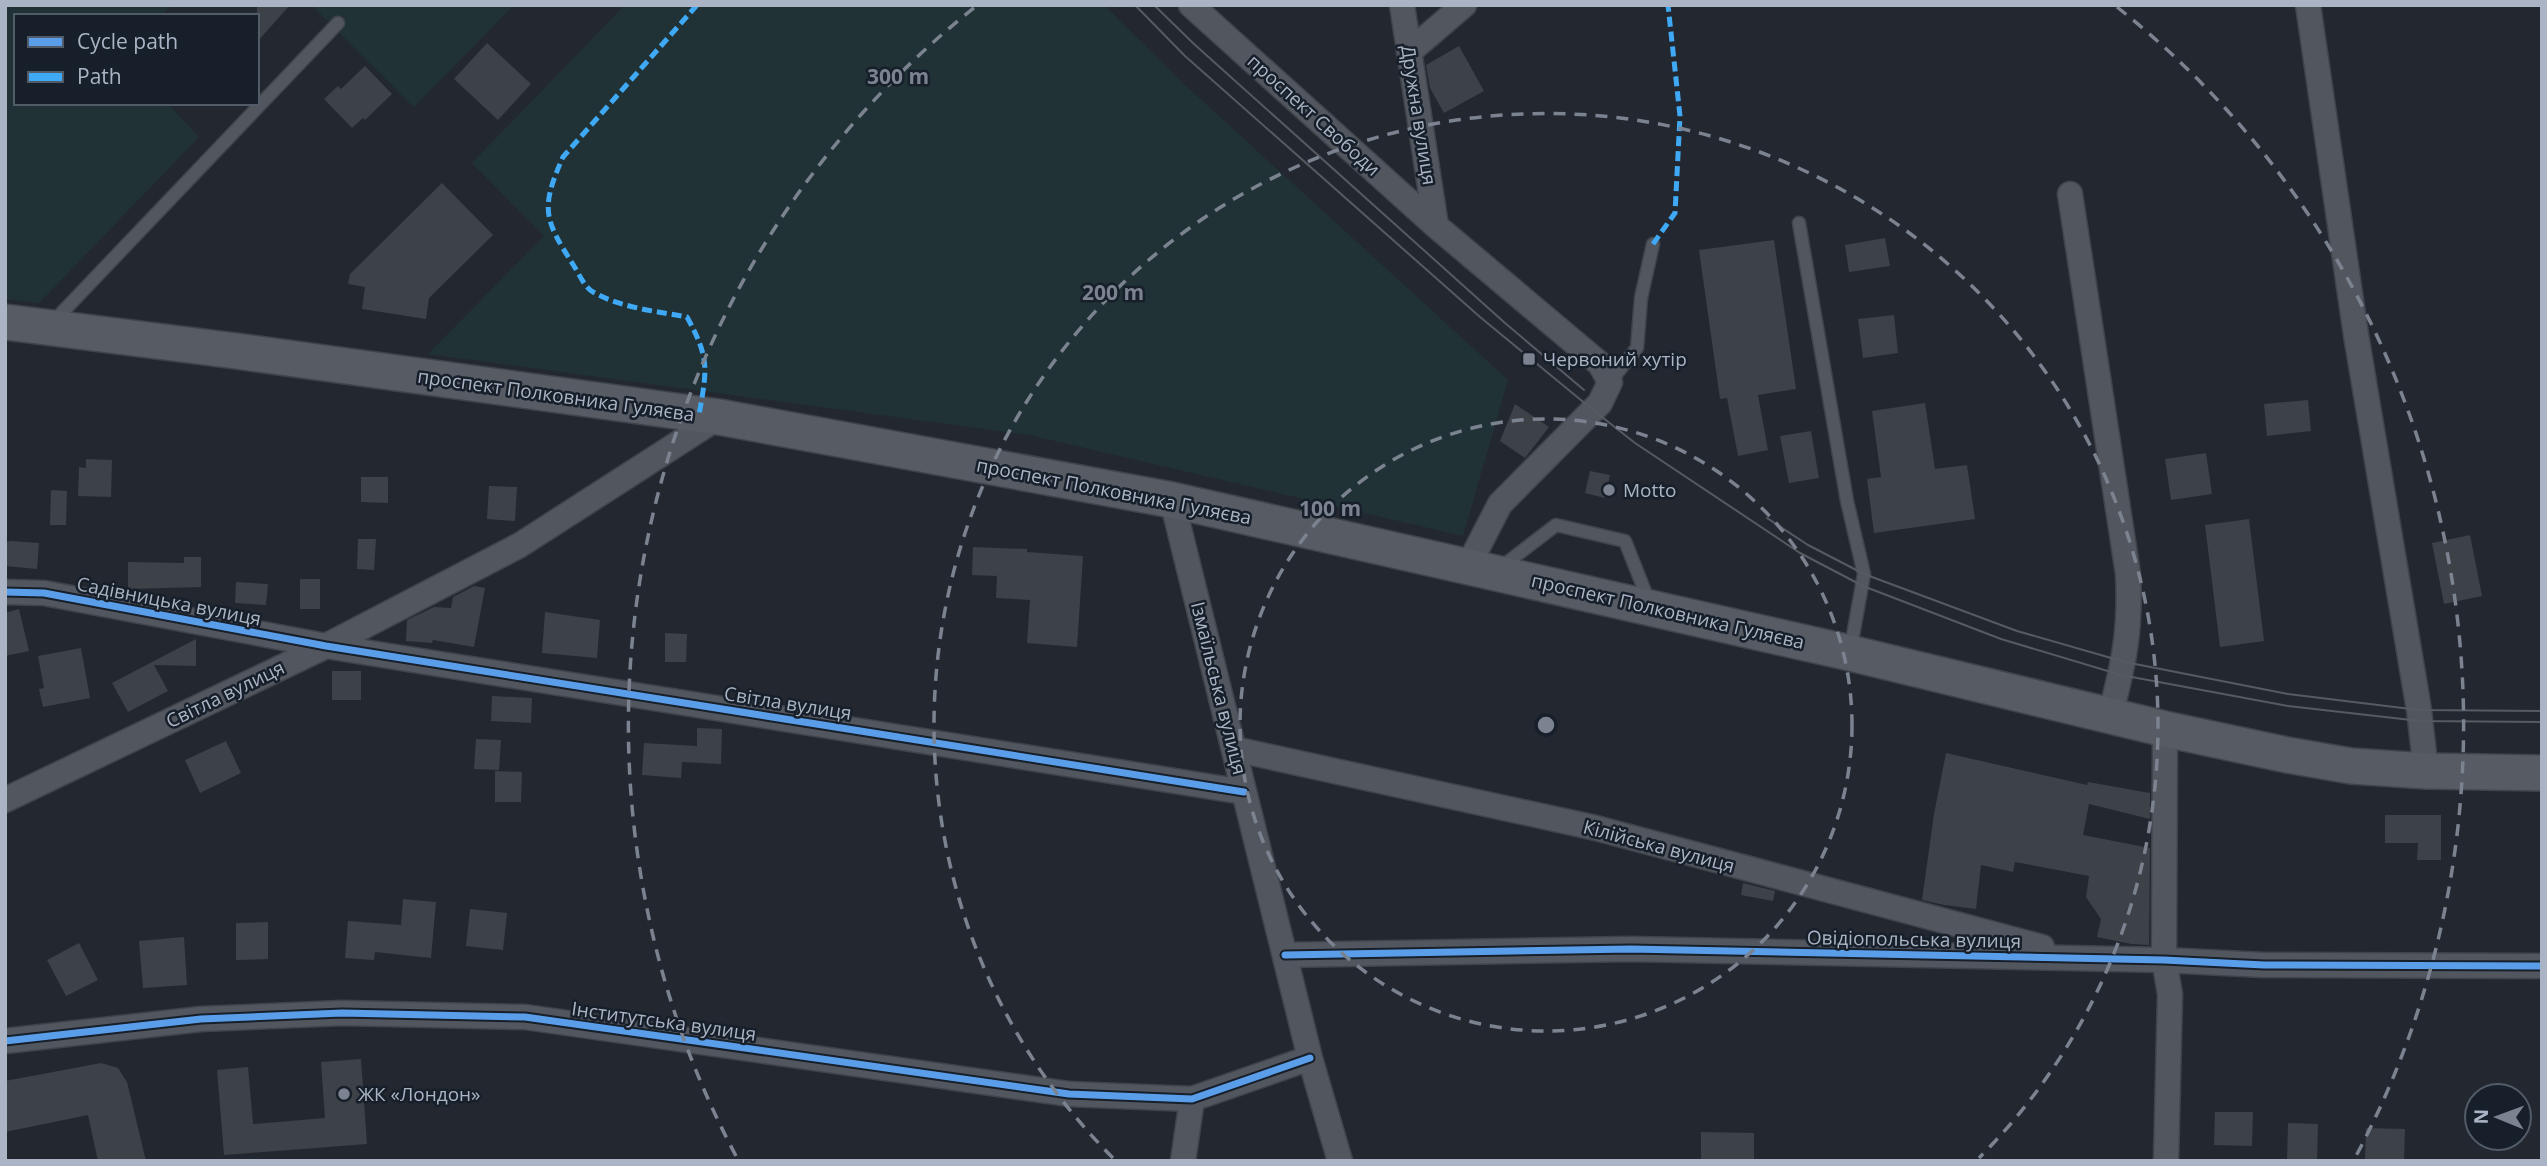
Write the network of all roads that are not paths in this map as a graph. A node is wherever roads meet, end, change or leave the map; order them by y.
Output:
1 (1191, 5) edge
2 (1402, 5) edge
3 (1464, 5) edge
4 (2308, 5) edge
5 (338, 23) dead end
6 (1409, 52) junction
7 (2070, 194) dead end
8 (1799, 223) dead end
9 (1436, 226) junction
10 (1653, 244) dead end
11 (5, 322) edge
12 (48, 327) junction
13 (1609, 382) junction
14 (719, 417) junction
15 (1172, 500) junction
16 (1481, 569) junction
17 (5, 592) edge
18 (1651, 607) junction
19 (326, 646) junction
20 (1850, 653) junction
21 (2110, 716) junction
22 (2165, 729) junction
23 (1234, 748) junction
24 (2426, 771) junction
25 (2542, 773) edge
26 (1244, 792) junction
27 (5, 800) edge
28 (1285, 955) junction
29 (2082, 958) junction
30 (2165, 960) junction
31 (2542, 966) edge
32 (5, 1041) edge
33 (1310, 1058) junction
34 (1192, 1099) junction
35 (1183, 1161) edge
36 (1340, 1161) edge
37 (2166, 1161) edge

1 - 9 street, проспект Свободи
2 - 6 street, Дружна вулиця
3 - 6 street
4 - 24 street
5 - 12 lane
6 - 9 street, Дружна вулиця
7 - 21 street
8 - 20 lane
9 - 13 street, проспект Свободи
10 - 13 lane
11 - 12 main road, проспект Полковника Гуляєва
12 - 14 main road, проспект Полковника Гуляєва
13 - 16 street
14 - 15 main road, проспект Полковника Гуляєва
14 - 19 street
15 - 16 main road, проспект Полковника Гуляєва
15 - 23 street, Ізмаїльська вулиця
16 - 18 main road, проспект Полковника Гуляєва
16 - 18 lane
17 - 19 street, Садівницька вулиця
18 - 20 main road, проспект Полковника Гуляєва
19 - 26 street, Світла вулиця
19 - 27 street, Світла вулиця
20 - 21 main road, проспект Полковника Гуляєва
21 - 22 main road, проспект Полковника Гуляєва
22 - 24 main road, проспект Полковника Гуляєва
22 - 30 street
23 - 26 street, Ізмаїльська вулиця
23 - 29 street, Кілійська вулиця
24 - 25 main road, проспект Полковника Гуляєва
26 - 28 street, Ізмаїльська вулиця
28 - 29 street, Овідіопольська вулиця
28 - 33 street, Ізмаїльська вулиця
29 - 30 street, Овідіопольська вулиця
30 - 31 street, Овідіопольська вулиця
30 - 37 street
32 - 34 street, Інститутська вулиця
33 - 34 street, Інститутська вулиця
33 - 36 street, Ізмаїльська вулиця
34 - 35 street

